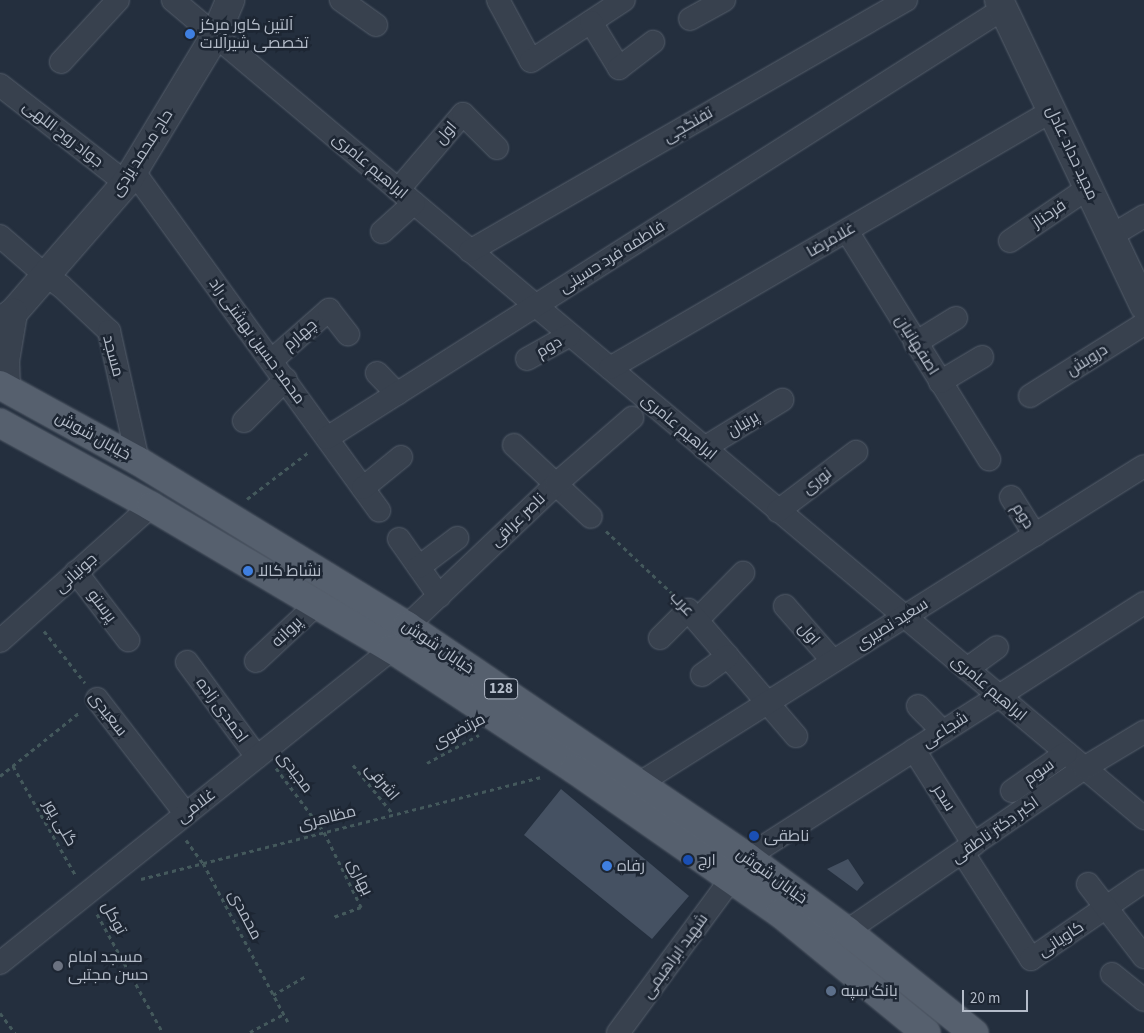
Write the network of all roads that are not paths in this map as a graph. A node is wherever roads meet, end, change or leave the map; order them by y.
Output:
1 (118, 0) edge
2 (173, 0) edge
3 (230, 0) edge
4 (341, 0) edge
5 (498, 0) edge
6 (624, 0) edge
7 (906, 0) edge
8 (718, 1) edge
9 (1006, 3) edge
10 (690, 19) dead end
11 (591, 22) junction
12 (376, 25) dead end
13 (215, 36) junction
14 (653, 42) dead end
15 (61, 62) dead end
16 (0, 85) edge
17 (1052, 111) junction
18 (497, 148) dead end
19 (130, 177) junction
20 (1088, 188) junction
21 (406, 197) junction
22 (1144, 216) edge
23 (847, 231) junction
24 (382, 232) dead end
25 (0, 236) edge
26 (1111, 236) junction
27 (1010, 241) dead end
28 (470, 251) junction
29 (46, 276) junction
30 (535, 306) junction
31 (1144, 306) edge
32 (7, 317) edge
33 (956, 318) dead end
34 (1144, 324) edge
35 (348, 334) dead end
36 (570, 335) junction
37 (915, 343) junction
38 (982, 357) dead end
39 (527, 359) dead end
40 (272, 360) junction
41 (610, 368) junction
42 (377, 373) dead end
43 (286, 379) junction
44 (940, 382) junction
45 (3, 387) edge
46 (397, 394) junction
47 (1030, 396) dead end
48 (782, 400) dead end
49 (0, 418) edge
50 (632, 418) dead end
51 (244, 421) dead end
52 (0, 423) edge
53 (327, 438) junction
54 (514, 445) dead end
55 (704, 448) junction
56 (856, 452) dead end
57 (401, 457) dead end
58 (989, 459) dead end
59 (138, 461) junction
60 (1144, 466) edge
61 (556, 484) junction
62 (363, 488) junction
63 (1011, 497) dead end
64 (151, 506) junction
65 (380, 511) dead end
66 (778, 511) junction
67 (591, 517) road end
68 (1035, 535) junction
69 (457, 538) dead end
70 (399, 539) dead end
71 (419, 567) junction
72 (76, 572) junction
73 (743, 573) dead end
74 (438, 596) junction
75 (318, 603) junction
76 (1144, 603) edge
77 (785, 606) dead end
78 (693, 615) junction
79 (905, 616) junction
80 (407, 626) junction
81 (660, 638) dead end
82 (128, 640) dead end
83 (0, 641) edge
84 (997, 647) dead end
85 (392, 649) junction
86 (728, 656) junction
87 (833, 661) junction
88 (187, 662) dead end
89 (256, 662) dead end
90 (967, 669) junction
91 (702, 675) dead end
92 (998, 696) junction
93 (97, 699) road end
94 (768, 702) junction
95 (918, 706) dead end
96 (943, 732) junction
97 (1144, 732) edge
98 (796, 736) dead end
99 (914, 750) junction
100 (1066, 753) junction
101 (260, 755) junction
102 (1084, 768) junction
103 (640, 783) junction
104 (1012, 791) dead end
105 (1144, 818) edge
106 (179, 819) junction
107 (968, 849) junction
108 (739, 868) junction
109 (1144, 882) edge
110 (1088, 884) dead end
111 (1107, 908) junction
112 (847, 931) junction
113 (1144, 957) edge
114 (1, 960) edge
115 (1112, 974) dead end
116 (1144, 1000) edge
117 (618, 1033) edge
118 (926, 1033) edge
119 (974, 1033) edge

1 - 15 street
2 - 13 street, ابراهیم عامری
3 - 13 street, حاج محمد یزدی
4 - 12 street
5 - 11 street
6 - 11 street
7 - 28 street, تفنگچی
8 - 10 street
9 - 17 street, مجید حداد عادل
9 - 30 street, فاطمه فرد حسینی
11 - 14 street
13 - 19 street, حاج محمد یزدی
13 - 21 street, ابراهیم عامری
16 - 19 street, جواد روح اللهی
17 - 20 street, مجید حداد عادل
17 - 23 street, غلامرضا
18 - 21 street, اول
19 - 29 street, حاج محمد یزدی
19 - 40 street, محمد حسین بهشتی راد
20 - 26 street, مجید حداد عادل
20 - 27 street, فرحناز
21 - 24 street
21 - 28 street, ابراهیم عامری
22 - 26 street
23 - 37 street, اصفهانیان
23 - 41 street, غلامرضا
25 - 29 street, مسجد
26 - 31 street, مجید حداد عادل
28 - 30 street, ابراهیم عامری
29 - 32 street, حاج محمد یزدی
29 - 59 street, مسجد
30 - 36 street, ابراهیم عامری
30 - 46 street, فاطمه فرد حسینی
32 - 45 street, حاج محمد یزدی
33 - 37 street
34 - 47 street, درویش
35 - 40 street, چهارم
36 - 39 street, دوم
36 - 41 street, ابراهیم عامری
37 - 44 street, اصفهانیان
38 - 44 street
40 - 43 street, محمد حسین بهشتی راد
41 - 55 street, ابراهیم عامری
42 - 46 street
43 - 51 street
43 - 53 street, محمد حسین بهشتی راد
44 - 58 street, اصفهانیان
45 - 49 main road
45 - 59 main road, خیابان شوش / 128
46 - 53 street, فاطمه فرد حسینی
48 - 55 street, پرنیان
50 - 61 street, ناصر عراقی
52 - 64 main road, خیابان شوش / 128
53 - 62 street, محمد حسین بهشتی راد
54 - 61 street
55 - 66 street, ابراهیم عامری
56 - 66 street, نوری
57 - 62 street
59 - 80 main road, خیابان شوش / 128
60 - 68 street, سعید نصیری
61 - 67 street
61 - 74 street, ناصر عراقی
62 - 65 street, محمد حسین بهشتی راد
63 - 68 street, دوم
64 - 72 street, جونیانی
64 - 75 main road, خیابان شوش / 128
66 - 79 street, ابراهیم عامری
68 - 79 street, سعید نصیری
69 - 71 street
70 - 71 street
71 - 74 street
72 - 82 street, پرستو
72 - 83 street, جونیانی
73 - 78 street
74 - 80 street, ناصر عراقی
75 - 85 main road, خیابان شوش / 128
75 - 89 street, پروانه
76 - 92 street, شجاعی
77 - 87 street, اول
78 - 81 street
78 - 86 street, عرب
79 - 87 street, سعید نصیری
79 - 90 street, ابراهیم عامری
80 - 103 main road, خیابان شوش / 128
84 - 90 street
85 - 101 street, غلامی
85 - 108 main road, خیابان شوش / 128
86 - 91 street
86 - 94 street, عرب
87 - 94 street, سعید نصیری
88 - 101 street, احمدی زاده
90 - 92 street, ابراهیم عامری
92 - 96 street, شجاعی
92 - 100 street, ابراهیم عامری
93 - 106 street, سعیدی
94 - 98 street, عرب
94 - 103 street, سعید نصیری
95 - 96 street
96 - 99 street, شجاعی
97 - 102 street, اکبر دکتر ناطقی
99 - 107 street, سحر
99 - 108 street, شجاعی
100 - 102 street, ابراهیم عامری
100 - 104 street, سوم
101 - 106 street, غلامی
102 - 105 street, ابراهیم عامری
102 - 107 street, اکبر دکتر ناطقی
103 - 108 main road, خیابان شوش / 128
106 - 114 street, غلامی
107 - 111 street, کاویانی
107 - 112 street, اکبر دکتر ناطقی
108 - 112 main road, خیابان شوش / 128
108 - 117 street, شهید ابراهیمی
108 - 118 main road, خیابان شوش / 128
109 - 111 street, کاویانی
110 - 111 street
111 - 113 street
112 - 119 main road, خیابان شوش / 128
115 - 116 street

